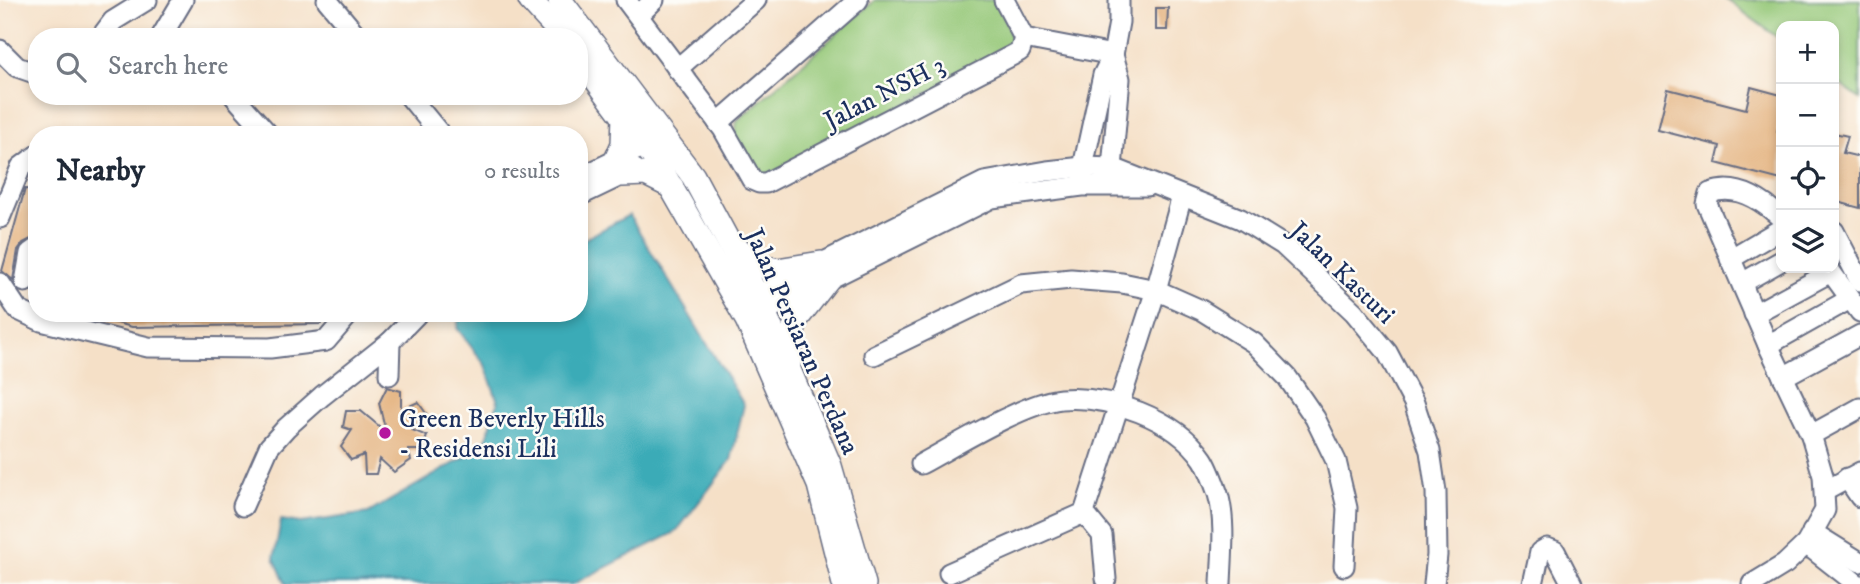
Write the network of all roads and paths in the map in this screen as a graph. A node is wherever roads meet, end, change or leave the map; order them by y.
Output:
1 (147, 0) edge
2 (183, 0) edge
3 (327, 0) edge
4 (530, 0) edge
5 (560, 0) edge
6 (654, 0) edge
7 (756, 0) edge
8 (858, 0) edge
9 (1004, 0) edge
10 (1119, 0) edge
11 (632, 7) edge
12 (108, 28) edge
13 (166, 28) edge
14 (350, 28) edge
15 (556, 28) edge
16 (579, 28) edge
17 (1024, 38) junction
18 (588, 42) edge
19 (0, 50) edge
20 (1113, 55) junction
21 (588, 69) edge
22 (677, 69) junction
23 (28, 71) edge
24 (242, 105) edge
25 (416, 105) edge
26 (624, 116) junction
27 (718, 123) junction
28 (261, 126) edge
29 (434, 126) edge
30 (659, 148) junction
31 (28, 162) edge
32 (619, 168) junction
33 (588, 176) edge
34 (1083, 176) junction
35 (1111, 177) junction
36 (672, 187) junction
37 (588, 190) edge
38 (1182, 197) junction
39 (1762, 200) junction
40 (1776, 205) edge
41 (1776, 213) edge
42 (0, 218) edge
43 (1776, 232) edge
44 (1839, 241) edge
45 (730, 243) junction
46 (1730, 258) junction
47 (1776, 264) edge
48 (824, 271) junction
49 (1825, 273) edge
50 (1832, 273) edge
51 (0, 277) edge
52 (1860, 281) edge
53 (28, 282) edge
54 (1742, 283) junction
55 (0, 284) edge
56 (1156, 290) junction
57 (1855, 305) edge
58 (752, 308) junction
59 (1754, 314) junction
60 (28, 315) edge
61 (45, 322) edge
62 (342, 322) edge
63 (409, 322) edge
64 (1860, 335) edge
65 (390, 342) junction
66 (1768, 345) junction
67 (874, 355) dead end
68 (789, 370) junction
69 (389, 375) dead end
70 (1783, 377) junction
71 (1120, 404) junction
72 (1860, 408) edge
73 (1811, 435) junction
74 (921, 464) dead end
75 (1853, 475) edge
76 (1825, 491) junction
77 (1860, 497) edge
78 (243, 506) dead end
79 (1084, 513) junction
80 (1809, 538) junction
81 (1860, 562) edge
82 (1344, 566) dead end
83 (949, 573) dead end
84 (1107, 579) dead end
85 (844, 584) edge
86 (864, 584) edge
87 (1221, 584) edge
88 (1434, 584) edge
89 (1533, 584) edge
90 (1572, 584) edge
91 (1752, 584) edge
92 (1857, 584) edge

1 - 12 street
2 - 13 street
3 - 14 street
4 - 15 main road
5 - 16 main road, Jalan Persiaran Perdana
6 - 11 street
7 - 22 street
8 - 27 street
9 - 17 street
10 - 20 street
11 - 22 street
17 - 20 street
17 - 27 street, Jalan NSH 3
18 - 30 main road, Jalan Persiaran Perdana
19 - 23 street
20 - 34 street
20 - 35 street
21 - 26 main road, Jalan Persiaran Perdana
22 - 27 street
24 - 28 street
25 - 29 street
26 - 30 main road, Jalan Persiaran Perdana
26 - 32 main road
30 - 32 street
30 - 36 main road, Jalan Persiaran Perdana
30 - 45 main road, Jalan Persiaran Perdana
31 - 42 street
32 - 33 street
32 - 36 main road
32 - 37 street
34 - 35 street, Jalan Kasturi
34 - 48 street
35 - 38 street, Jalan Kasturi
36 - 58 main road, Jalan Persiaran Perdana
38 - 56 street
38 - 88 street, Jalan Kasturi
39 - 40 street
39 - 41 street
39 - 46 street
43 - 46 street
44 - 52 street
45 - 48 main road
45 - 58 main road, Jalan Persiaran Perdana
46 - 54 street
47 - 54 street
48 - 58 street
48 - 68 main road
49 - 59 street
50 - 57 street
51 - 53 street
54 - 59 street
55 - 60 street
56 - 67 street
56 - 71 street
56 - 82 street
57 - 66 street
58 - 68 main road, Jalan Persiaran Perdana
58 - 85 main road, Jalan Persiaran Perdana
59 - 66 street
61 - 62 street
63 - 65 street
64 - 70 street
65 - 69 street
65 - 78 street
66 - 70 street
68 - 86 main road, Jalan Persiaran Perdana
70 - 73 street
71 - 74 street
71 - 79 street
71 - 87 street
72 - 73 street
73 - 76 street
75 - 76 street
75 - 77 street
76 - 80 street
79 - 83 street
79 - 84 street
80 - 81 street
80 - 91 street
80 - 92 street
89 - 90 street

